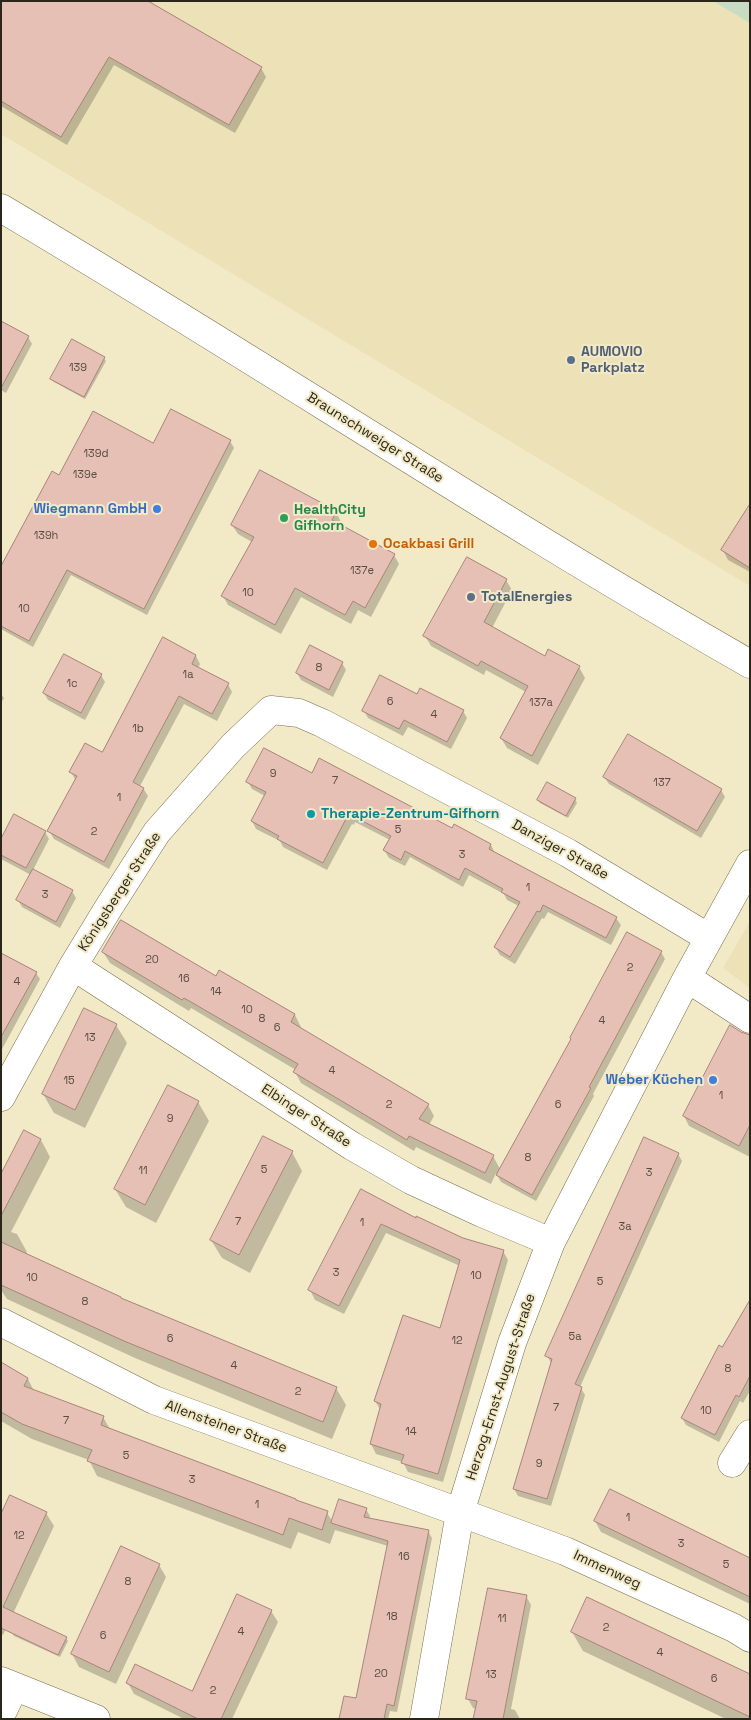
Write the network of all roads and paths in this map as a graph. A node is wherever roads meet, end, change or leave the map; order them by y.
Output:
1 (1, 208) edge
2 (750, 664) edge
3 (271, 710) joint
4 (750, 864) edge
5 (709, 938) junction
6 (73, 966) junction
7 (687, 978) junction
8 (750, 1019) edge
9 (1, 1097) edge
10 (551, 1242) junction
11 (1, 1322) edge
12 (750, 1434) edge
13 (732, 1463) dead end
14 (460, 1513) junction
15 (750, 1638) edge
16 (8, 1684) edge
17 (1, 1715) edge
18 (96, 1719) edge
19 (424, 1719) edge

1 - 2 street, Braunschweiger Straße
3 - 5 street, Danziger Straße
3 - 6 street, Königsberger Straße
4 - 5 street, Herzog-Ernst-August-Straße
5 - 7 street, Herzog-Ernst-August-Straße
6 - 9 street, Königsberger Straße
6 - 10 street, Elbinger Straße
7 - 8 street
7 - 10 street, Herzog-Ernst-August-Straße
10 - 14 street, Herzog-Ernst-August-Straße
11 - 14 street, Allensteiner Straße
12 - 13 street
14 - 15 street, Immenweg
14 - 19 street, Herzog-Ernst-August-Straße
16 - 17 street
16 - 18 street

